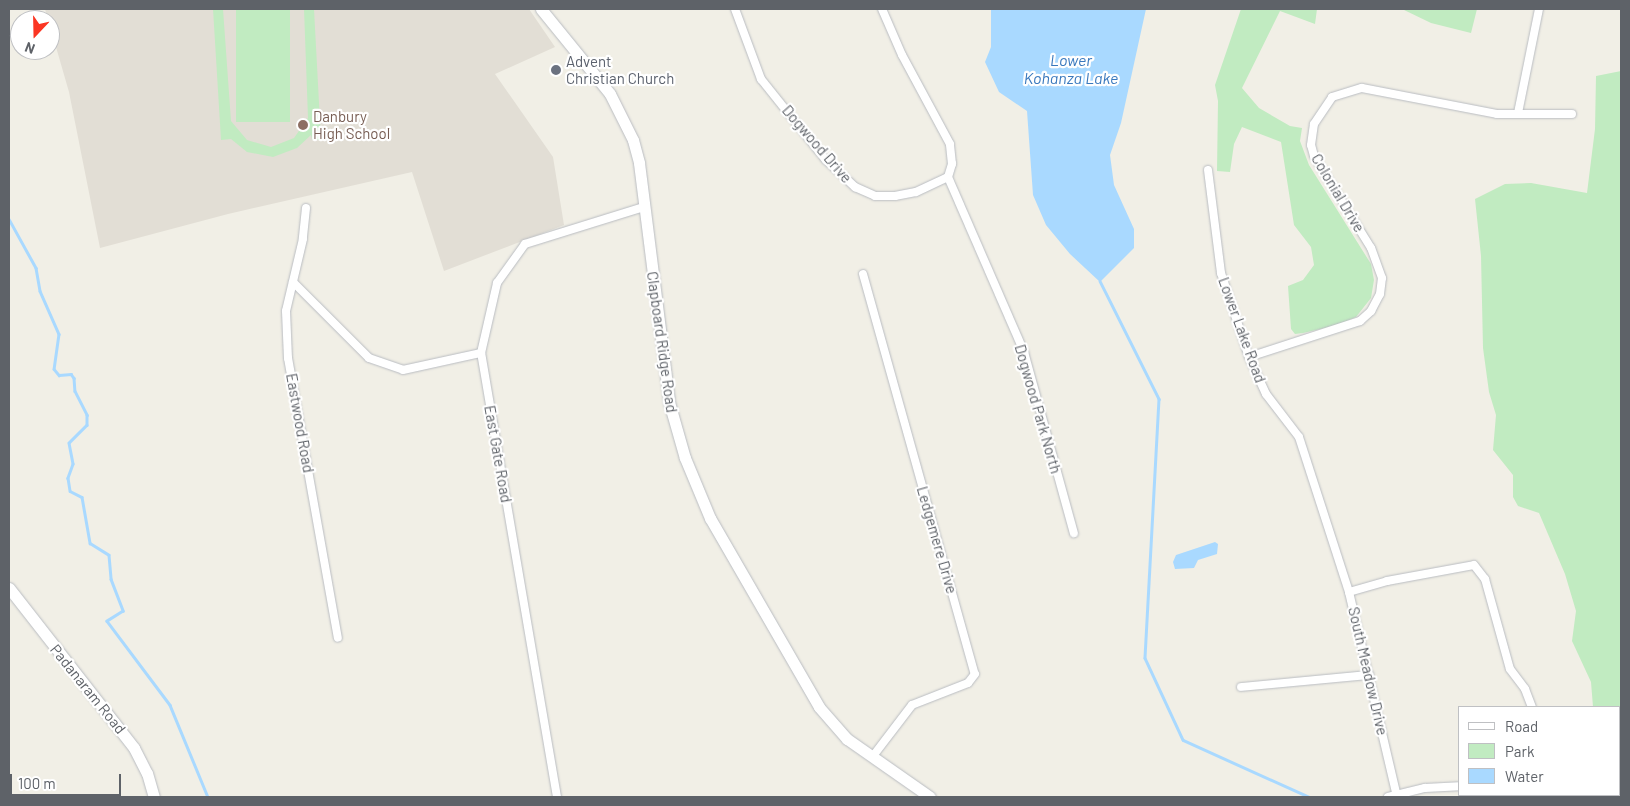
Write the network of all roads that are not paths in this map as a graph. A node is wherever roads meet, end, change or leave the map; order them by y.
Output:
1 (541, 9) edge
2 (734, 9) edge
3 (882, 9) edge
4 (1539, 9) edge
5 (1518, 114) junction
6 (1572, 114) dead end
7 (1208, 170) dead end
8 (948, 177) junction
9 (644, 207) junction
10 (306, 208) dead end
11 (863, 274) dead end
12 (293, 282) junction
13 (481, 353) junction
14 (1249, 357) junction
15 (1074, 533) dead end
16 (9, 588) edge
17 (1349, 592) junction
18 (338, 638) dead end
19 (1369, 674) junction
20 (1241, 687) dead end
21 (1532, 706) edge
22 (873, 756) junction
23 (1458, 786) edge
24 (1396, 793) junction
25 (154, 797) edge
26 (557, 797) edge
27 (930, 797) edge
28 (1388, 797) edge

1 - 9 main road, Clapboard Ridge Road
2 - 8 street, Dogwood Drive
3 - 8 street
4 - 5 street
5 - 6 street, Colonial Drive
5 - 14 street, Colonial Drive
7 - 14 street, Lower Lake Road
8 - 15 street, Dogwood Park North
9 - 13 street, East Gate Road
9 - 22 main road, Clapboard Ridge Road
10 - 12 street, Eastwood Road
11 - 22 street, Ledgemere Drive
12 - 13 street
12 - 18 street, Eastwood Road
13 - 26 street, East Gate Road
14 - 17 street, Lower Lake Road
16 - 25 main road, Padanaram Road
17 - 19 street, South Meadow Drive
17 - 21 street, South Meadow Drive
19 - 20 street
19 - 24 street, South Meadow Drive
22 - 27 main road, Clapboard Ridge Road
23 - 24 street
24 - 28 street

